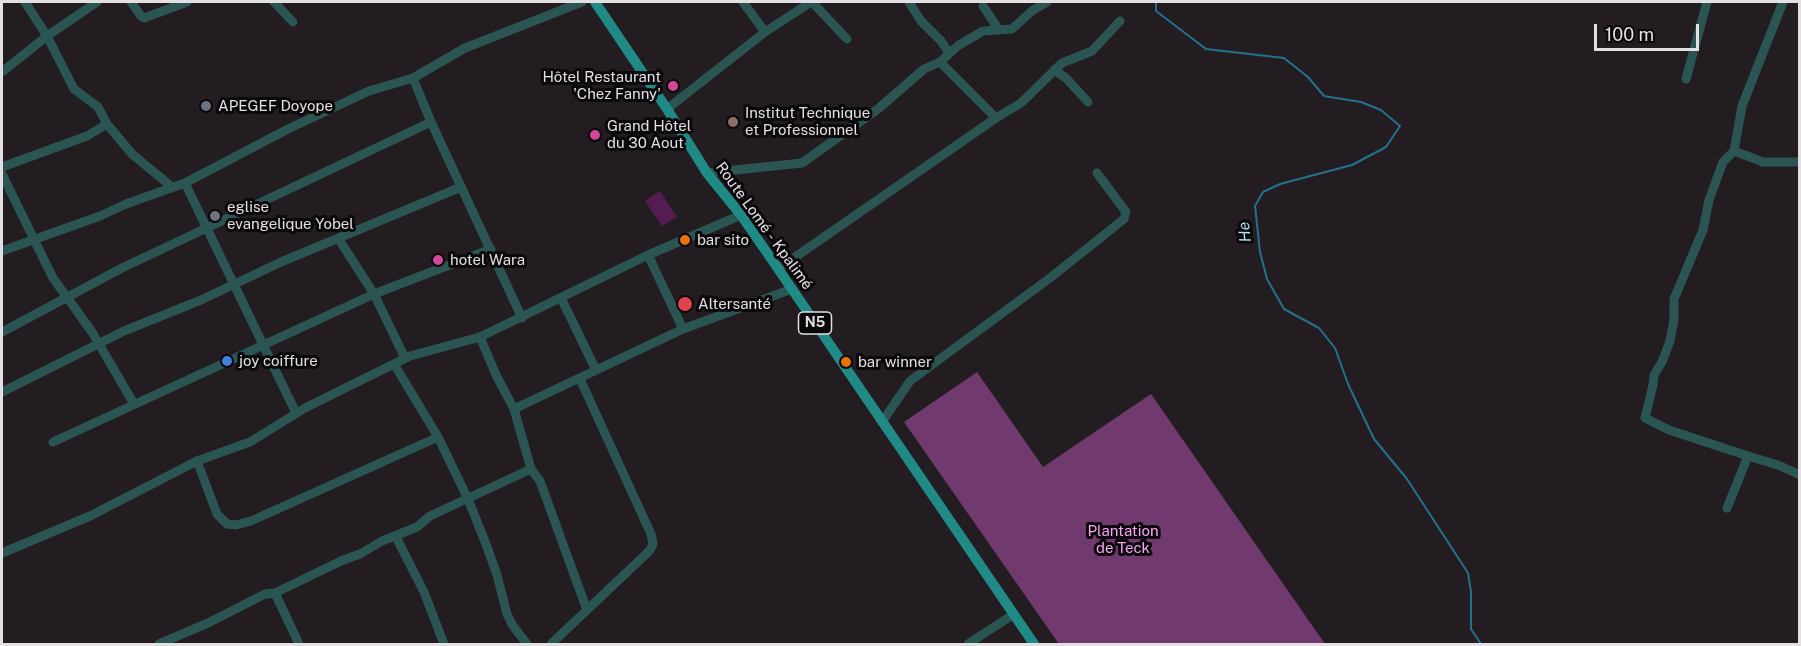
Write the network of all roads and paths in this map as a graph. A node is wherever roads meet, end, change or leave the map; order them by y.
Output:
1 (26, 2) edge
2 (98, 2) edge
3 (131, 2) edge
4 (187, 2) edge
5 (274, 2) edge
6 (582, 2) edge
7 (595, 2) edge
8 (743, 2) edge
9 (811, 2) edge
10 (1047, 2) edge
11 (1707, 2) edge
12 (1783, 2) edge
13 (914, 3) edge
14 (983, 6) dead end
15 (1120, 21) dead end
16 (293, 22) dead end
17 (999, 30) junction
18 (765, 32) junction
19 (47, 36) junction
20 (847, 39) dead end
21 (949, 53) junction
22 (940, 62) junction
23 (1054, 70) junction
24 (2, 72) edge
25 (413, 78) junction
26 (1686, 79) dead end
27 (1088, 102) dead end
28 (667, 109) junction
29 (996, 118) junction
30 (431, 122) junction
31 (107, 124) junction
32 (1734, 151) junction
33 (1800, 162) edge
34 (2, 167) edge
35 (707, 173) junction
36 (1097, 173) dead end
37 (2, 174) edge
38 (185, 183) junction
39 (172, 187) junction
40 (460, 187) junction
41 (741, 216) junction
42 (209, 229) junction
43 (338, 238) junction
44 (34, 240) junction
45 (490, 249) junction
46 (2, 251) edge
47 (648, 255) junction
48 (778, 269) junction
49 (235, 284) junction
50 (792, 289) junction
51 (374, 294) junction
52 (67, 297) junction
53 (561, 298) junction
54 (522, 318) junction
55 (683, 329) junction
56 (2, 332) edge
57 (480, 337) junction
58 (100, 344) junction
59 (263, 344) junction
60 (405, 358) junction
61 (394, 364) junction
62 (596, 370) junction
63 (579, 379) junction
64 (2, 392) edge
65 (134, 404) junction
66 (514, 409) junction
67 (296, 413) junction
68 (882, 422) junction
69 (438, 437) junction
70 (53, 442) dead end
71 (1748, 456) junction
72 (197, 461) junction
73 (531, 469) junction
74 (1800, 475) edge
75 (468, 499) junction
76 (1727, 508) dead end
77 (396, 537) junction
78 (2, 553) edge
79 (275, 593) junction
80 (587, 610) junction
81 (1014, 614) junction
82 (159, 644) edge
83 (299, 645) edge
84 (444, 645) edge
85 (527, 645) edge
86 (551, 645) edge
87 (968, 645) edge
88 (1034, 645) edge

1 - 19 street
2 - 19 street
3 - 4 street
5 - 16 street
6 - 25 street
7 - 28 main road, Route Lomé - Kpalimé / N5
8 - 18 street
9 - 18 street
9 - 20 street
10 - 17 street
11 - 26 street
12 - 32 street
13 - 21 street
14 - 17 street
15 - 23 street
17 - 21 street
18 - 28 street
19 - 24 street
19 - 31 street
21 - 22 street
22 - 29 street
22 - 35 street
23 - 27 street
23 - 29 street
25 - 30 street
25 - 38 street
28 - 35 main road, Route Lomé - Kpalimé / N5
29 - 48 street
30 - 40 street
30 - 42 street
31 - 34 street
31 - 39 street
32 - 33 street
32 - 71 street
35 - 41 main road, Route Lomé - Kpalimé / N5
36 - 68 street
37 - 44 street
38 - 39 street
38 - 42 street
39 - 44 street
40 - 43 street
40 - 45 street
41 - 47 street
41 - 48 main road, Route Lomé - Kpalimé / N5
42 - 49 street
42 - 52 street
43 - 49 street
43 - 51 street
44 - 46 street
44 - 52 street
45 - 51 street
45 - 54 street
47 - 53 street
47 - 55 street
48 - 50 main road, Route Lomé - Kpalimé / N5
49 - 58 street
49 - 59 street
50 - 55 street
50 - 68 main road, Route Lomé - Kpalimé / N5
51 - 59 street
51 - 60 street
52 - 56 street
52 - 58 street
53 - 54 street
53 - 62 street
54 - 57 street
55 - 62 street
57 - 60 street
57 - 66 street
58 - 64 street
58 - 65 street
59 - 65 street
59 - 67 street
60 - 61 street
61 - 67 street
61 - 69 street
62 - 63 street
63 - 66 street
63 - 80 street
65 - 70 street
66 - 73 street
67 - 72 street
68 - 81 main road, Route Lomé - Kpalimé / N5
69 - 72 street
69 - 75 street
71 - 74 street
71 - 76 street
72 - 78 street
73 - 75 street
73 - 80 street
75 - 77 street
75 - 85 street
77 - 79 street
77 - 84 street
79 - 82 street
79 - 83 street
80 - 86 street
81 - 87 street
81 - 88 main road, Route Lomé - Kpalimé / N5

